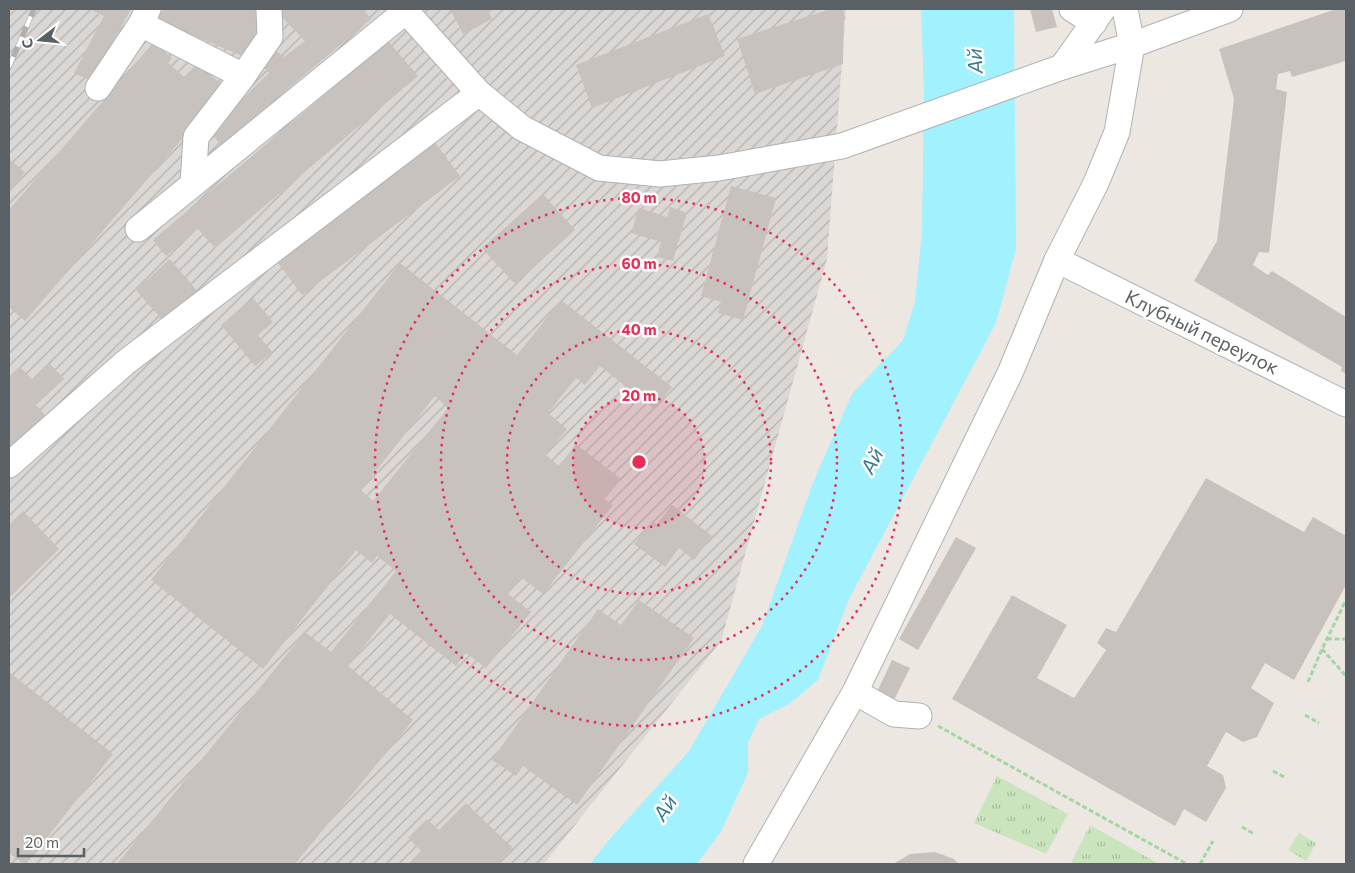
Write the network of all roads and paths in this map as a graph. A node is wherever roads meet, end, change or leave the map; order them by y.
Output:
1 (269, 9) edge
2 (1072, 9) edge
3 (1125, 9) edge
4 (1230, 9) edge
5 (405, 10) edge
6 (145, 16) edge
7 (1099, 16) edge
8 (1187, 16) edge
9 (1132, 45) junction
10 (1052, 71) junction
11 (244, 76) junction
12 (98, 88) dead end
13 (479, 93) junction
14 (193, 184) junction
15 (138, 229) dead end
16 (1057, 260) junction
17 (1346, 404) edge
18 (9, 465) edge
19 (1346, 600) edge
20 (1327, 639) junction
21 (1346, 639) edge
22 (1322, 649) junction
23 (1346, 676) edge
24 (1308, 682) dead end
25 (855, 692) junction
26 (1305, 715) dead end
27 (919, 716) joint
28 (1319, 723) dead end
29 (1273, 771) dead end
30 (1286, 778) dead end
31 (1242, 827) dead end
32 (1254, 834) dead end
33 (1213, 841) dead end
34 (756, 864) edge
35 (1187, 864) edge
36 (1200, 864) edge

1 - 11 street
2 - 7 street
3 - 9 street
4 - 8 street
5 - 13 street
5 - 14 street
6 - 11 street
6 - 12 street
7 - 10 street
8 - 9 street
9 - 10 street
9 - 16 street
10 - 13 street
11 - 14 street
13 - 18 street
14 - 15 street
16 - 17 street, Клубный переулок
16 - 25 street
19 - 20 path
20 - 21 path
20 - 22 path
22 - 23 path
22 - 24 path
25 - 27 street
25 - 34 street
26 - 28 path
27 - 35 path
29 - 30 path
31 - 32 path
33 - 36 path

